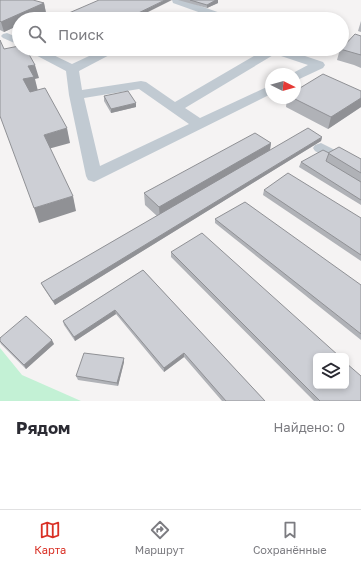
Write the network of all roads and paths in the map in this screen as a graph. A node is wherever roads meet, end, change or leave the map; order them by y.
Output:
1 (176, 1) edge
2 (208, 12) edge
3 (7, 36) dead end
4 (12, 38) edge
5 (46, 56) edge
6 (99, 56) edge
7 (261, 56) edge
8 (293, 56) edge
9 (72, 69) junction
10 (301, 74) edge
11 (265, 92) edge
12 (76, 95) junction
13 (175, 108) junction
14 (199, 124) junction
15 (321, 148) dead end
16 (361, 170) edge

1 - 2 lane
3 - 4 lane
5 - 9 lane
6 - 9 lane
7 - 13 lane
8 - 10 lane
9 - 12 lane
11 - 14 lane
12 - 13 lane
12 - 14 lane
13 - 14 lane
15 - 16 lane

